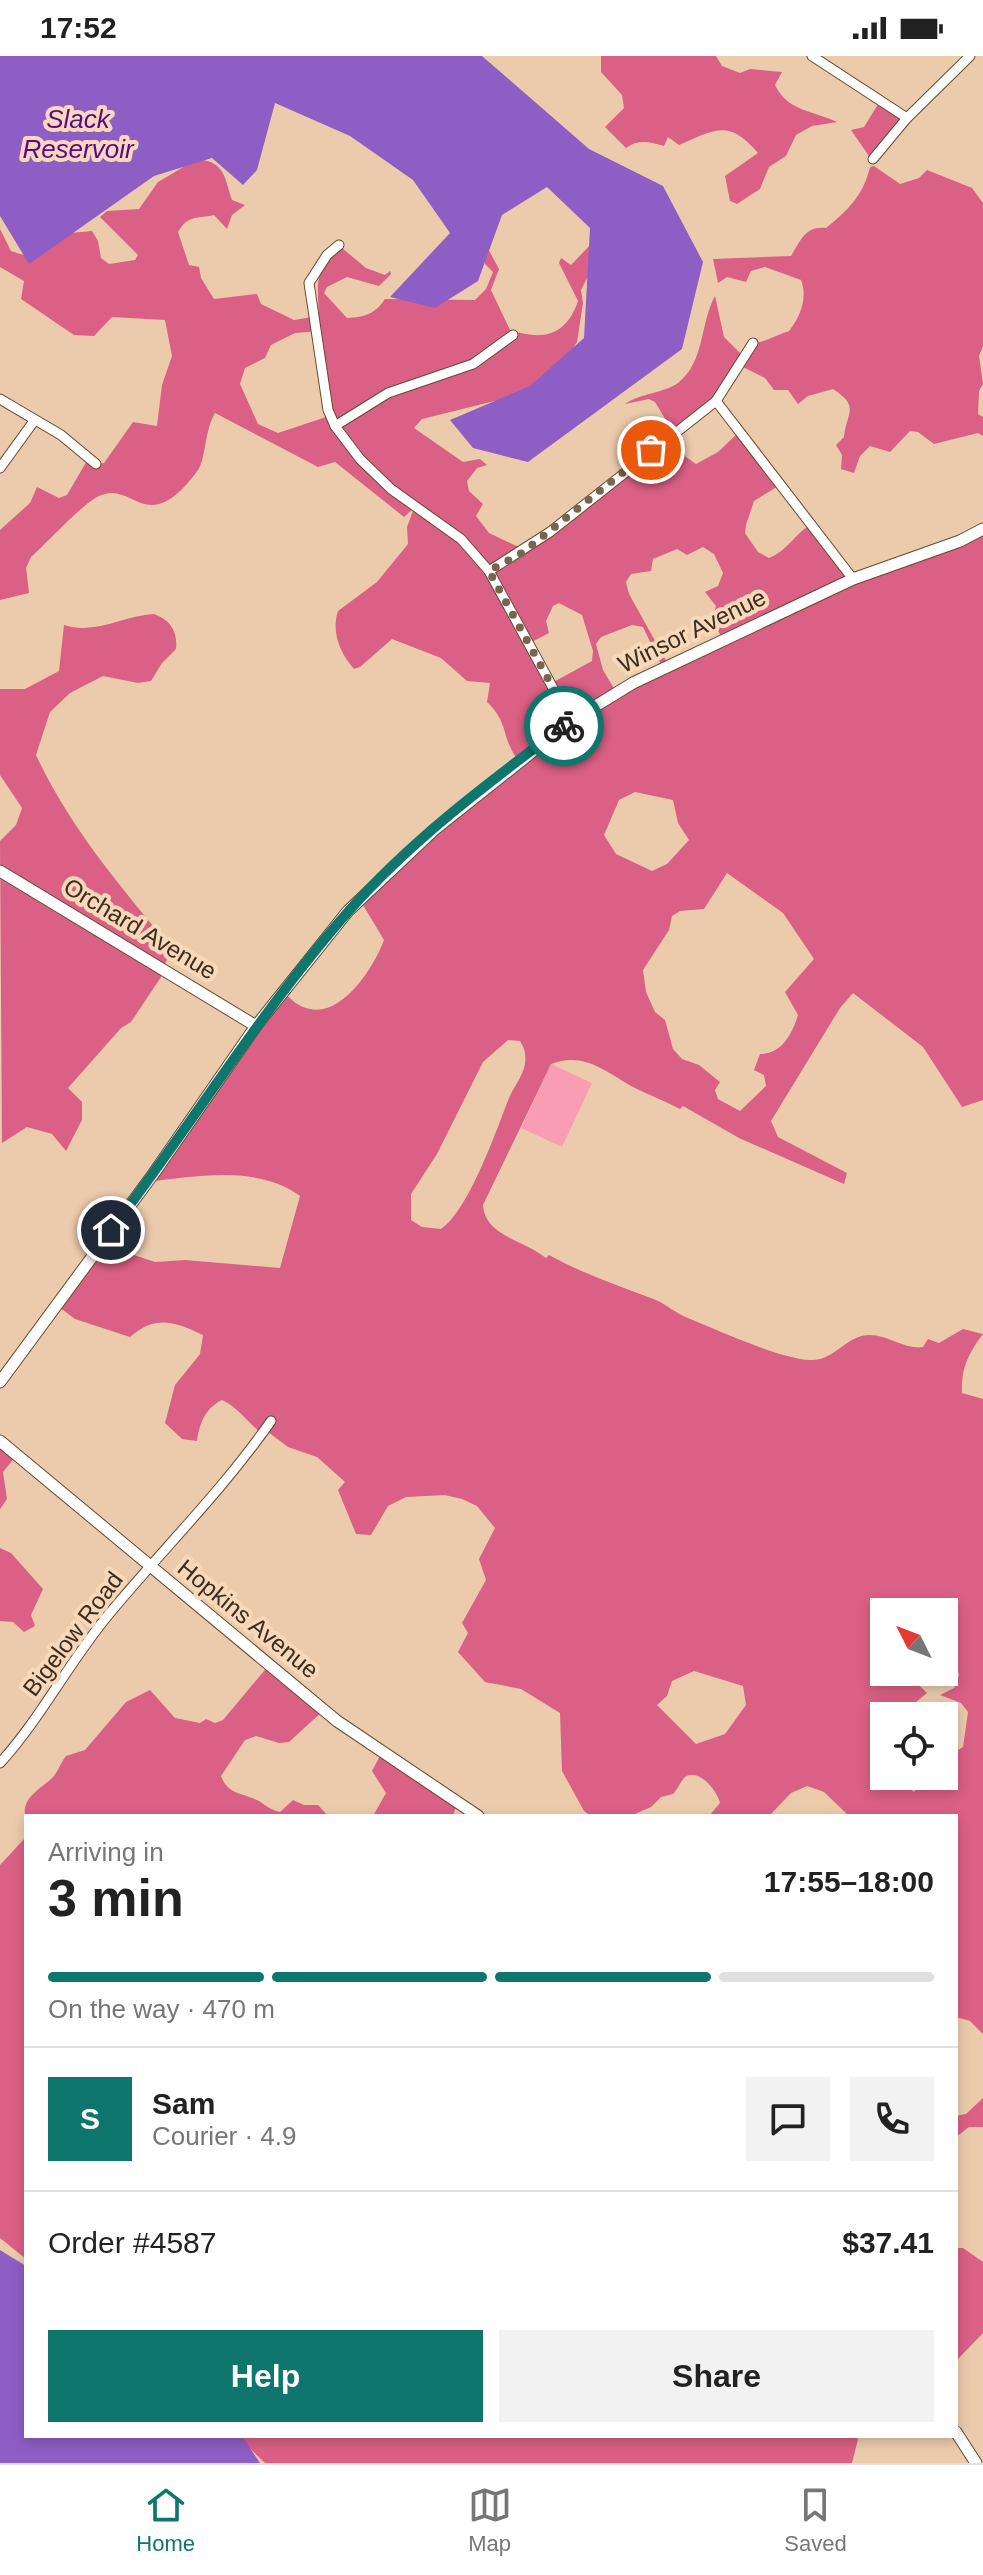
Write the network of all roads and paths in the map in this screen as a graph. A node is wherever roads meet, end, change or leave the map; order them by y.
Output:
1 (812, 56) edge
2 (970, 56) edge
3 (907, 118) junction
4 (873, 159) dead end
5 (339, 245) dead end
6 (513, 335) dead end
7 (753, 343) dead end
8 (0, 399) edge
9 (716, 401) junction
10 (34, 421) junction
11 (335, 426) junction
12 (96, 464) dead end
13 (0, 468) edge
14 (983, 529) edge
15 (489, 571) junction
16 (853, 579) junction
17 (571, 721) junction
18 (0, 871) edge
19 (256, 1026) junction
20 (0, 1382) edge
21 (271, 1421) dead end
22 (0, 1441) edge
23 (150, 1567) junction
24 (0, 1763) edge
25 (475, 1814) edge
26 (958, 2435) edge
27 (976, 2463) edge

1 - 3 street
2 - 3 street
3 - 4 street
5 - 11 street
6 - 11 street
7 - 9 street
8 - 10 street
9 - 15 street
9 - 16 street
10 - 12 street
10 - 13 street
11 - 15 street
14 - 16 street, Winsor Avenue
15 - 17 street
16 - 17 street, Winsor Avenue
17 - 19 street, Winsor Avenue
18 - 19 street, Orchard Avenue
19 - 20 street, Winsor Avenue
21 - 23 street, Bigelow Road
22 - 23 street, Hopkins Avenue
23 - 24 street, Bigelow Road
23 - 25 street, Hopkins Avenue
26 - 27 street

